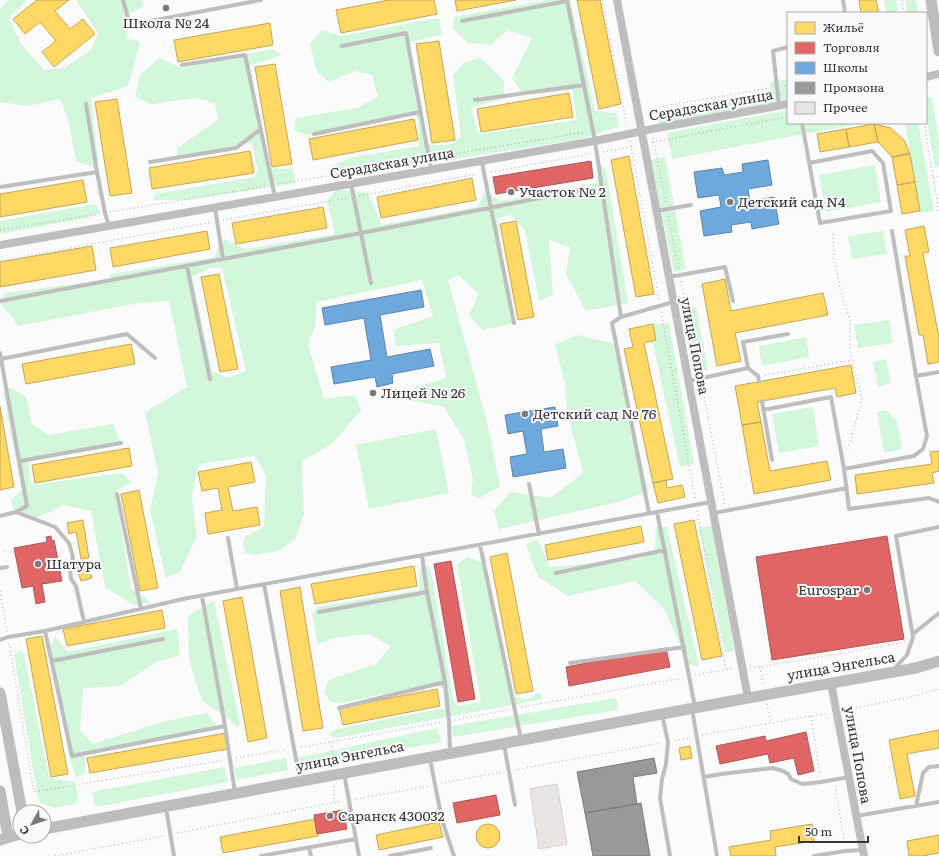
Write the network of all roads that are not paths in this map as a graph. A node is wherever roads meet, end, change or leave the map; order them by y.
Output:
1 (123, 0) edge
2 (260, 0) edge
3 (617, 0) edge
4 (843, 0) edge
5 (567, 1) edge
6 (932, 2) edge
7 (845, 12) edge
8 (462, 21) dead end
9 (342, 46) dead end
10 (787, 47) edge
11 (939, 51) edge
12 (182, 65) dead end
13 (939, 74) edge
14 (927, 77) edge
15 (584, 85) junction
16 (475, 100) dead end
17 (86, 104) dead end
18 (787, 104) edge
19 (779, 106) junction
20 (420, 112) junction
21 (802, 124) edge
22 (640, 127) junction
23 (261, 129) junction
24 (314, 134) dead end
25 (595, 141) junction
26 (482, 161) junction
27 (150, 162) dead end
28 (809, 163) junction
29 (431, 170) junction
30 (97, 172) junction
31 (351, 184) junction
32 (0, 187) edge
33 (581, 190) dead end
34 (275, 197) junction
35 (691, 204) dead end
36 (215, 208) junction
37 (491, 208) junction
38 (656, 211) junction
39 (109, 226) junction
40 (892, 231) dead end
41 (361, 233) junction
42 (0, 246) edge
43 (223, 259) junction
44 (187, 266) junction
45 (668, 277) junction
46 (371, 283) dead end
47 (0, 301) edge
48 (733, 301) dead end
49 (673, 302) junction
50 (621, 317) junction
51 (514, 323) dead end
52 (788, 334) dead end
53 (0, 353) edge
54 (155, 358) dead end
55 (1, 359) edge
56 (748, 368) junction
57 (939, 372) edge
58 (916, 376) junction
59 (210, 379) dead end
60 (689, 381) junction
61 (759, 382) dead end
62 (762, 401) dead end
63 (763, 410) junction
64 (121, 443) dead end
65 (772, 460) dead end
66 (20, 461) junction
67 (844, 469) junction
68 (529, 484) dead end
69 (847, 488) junction
70 (117, 494) dead end
71 (711, 502) junction
72 (939, 502) edge
73 (16, 512) junction
74 (657, 512) junction
75 (649, 513) junction
76 (713, 513) junction
77 (0, 516) edge
78 (939, 527) edge
79 (539, 534) junction
80 (228, 538) dead end
81 (480, 545) junction
82 (665, 550) junction
83 (422, 555) junction
84 (0, 568) edge
85 (8, 568) dead end
86 (556, 573) dead end
87 (264, 584) junction
88 (237, 589) junction
89 (427, 592) junction
90 (202, 596) junction
91 (141, 609) junction
92 (319, 612) dead end
93 (939, 613) edge
94 (84, 622) junction
95 (45, 631) junction
96 (913, 636) junction
97 (163, 639) dead end
98 (0, 640) edge
99 (684, 647) junction
100 (939, 660) edge
101 (52, 661) junction
102 (570, 663) dead end
103 (891, 672) junction
104 (446, 682) junction
105 (831, 683) junction
106 (0, 693) edge
107 (748, 698) junction
108 (339, 708) dead end
109 (694, 708) junction
110 (662, 714) junction
111 (226, 726) junction
112 (521, 740) junction
113 (503, 743) junction
114 (450, 753) junction
115 (429, 757) junction
116 (939, 766) edge
117 (344, 773) junction
118 (704, 777) junction
119 (849, 777) junction
120 (300, 781) junction
121 (0, 791) edge
122 (235, 793) junction
123 (939, 802) edge
124 (21, 804) edge
125 (516, 805) dead end
126 (166, 806) junction
127 (916, 806) junction
128 (856, 816) junction
129 (52, 827) edge
130 (4, 838) edge
131 (356, 840) junction
132 (309, 848) junction
133 (431, 848) dead end
134 (863, 853) edge
135 (174, 856) edge
136 (261, 856) edge
137 (311, 856) edge
138 (359, 856) edge
139 (390, 856) edge
140 (454, 856) edge
141 (670, 856) edge
142 (717, 856) edge
143 (814, 856) edge

1 - 2 lane
3 - 22 street, улица Попова
4 - 7 lane
5 - 8 lane
5 - 15 lane
6 - 11 main road
9 - 20 lane
10 - 19 lane
12 - 23 lane
13 - 14 street
15 - 16 lane
15 - 25 lane
17 - 30 lane
18 - 19 street, Серадзская улица
19 - 22 street, Серадзская улица
20 - 24 lane
20 - 29 lane
21 - 28 lane
22 - 25 street, Серадзская улица
22 - 38 street, улица Попова
23 - 27 lane
23 - 34 lane
25 - 26 street, Серадзская улица
25 - 50 lane
26 - 29 street, Серадзская улица
26 - 37 lane
28 - 28 lane
29 - 31 street, Серадзская улица
30 - 32 lane
30 - 39 lane
31 - 34 street, Серадзская улица
31 - 41 lane
33 - 37 lane
34 - 36 street, Серадзская улица
35 - 38 lane
36 - 39 street, Серадзская улица
36 - 43 lane
37 - 41 lane
37 - 51 lane
38 - 45 street, улица Попова
39 - 42 street, Серадзская улица
40 - 58 lane
41 - 43 lane
41 - 46 lane
43 - 44 lane
44 - 47 lane
44 - 59 lane
45 - 48 lane
45 - 49 street, улица Попова
49 - 50 lane
49 - 60 street, улица Попова
50 - 75 lane
52 - 56 lane
53 - 55 lane
54 - 55 lane
55 - 66 lane
56 - 60 lane
56 - 61 lane
57 - 58 lane
58 - 67 lane
60 - 71 street, улица Попова
62 - 63 lane
63 - 65 lane
63 - 67 lane
64 - 66 lane
66 - 73 lane
67 - 69 lane
68 - 79 lane
69 - 72 lane
69 - 76 lane
70 - 91 lane
71 - 74 lane
71 - 76 street, улица Попова
73 - 77 lane
73 - 94 lane
74 - 75 lane
74 - 82 lane
75 - 79 lane
76 - 107 street, улица Попова
78 - 96 lane
79 - 81 lane
80 - 88 lane
81 - 83 lane
81 - 112 lane
82 - 86 lane
82 - 99 lane
83 - 87 lane
83 - 89 lane
84 - 85 lane
87 - 88 lane
87 - 120 lane
88 - 90 lane
89 - 92 lane
89 - 104 lane
90 - 91 lane
90 - 111 lane
91 - 94 lane
93 - 96 lane
94 - 95 lane
95 - 98 lane
95 - 101 lane
96 - 103 lane
97 - 101 lane
99 - 102 lane
99 - 109 lane
100 - 103 main road, улица Энгельса
101 - 111 lane
103 - 105 main road, улица Энгельса
104 - 108 lane
104 - 114 lane
105 - 107 main road, улица Энгельса
105 - 119 street, улица Попова
106 - 124 main road
107 - 109 main road, улица Энгельса
109 - 110 main road, улица Энгельса
109 - 118 lane
110 - 112 main road, улица Энгельса
110 - 141 lane
111 - 122 lane
112 - 113 main road, улица Энгельса
113 - 114 main road, улица Энгельса
113 - 125 lane
114 - 115 main road, улица Энгельса
115 - 117 main road, улица Энгельса
115 - 140 lane
116 - 127 lane
117 - 120 main road, улица Энгельса
117 - 131 lane
118 - 119 lane
118 - 142 lane
119 - 128 street, улица Попова
120 - 122 main road, улица Энгельса
121 - 130 main road
122 - 126 main road, улица Энгельса
123 - 127 lane
126 - 129 main road, улица Энгельса
126 - 135 lane
127 - 128 lane
128 - 134 street, улица Попова
131 - 132 lane
131 - 138 lane
132 - 136 lane
132 - 137 lane
133 - 139 lane
134 - 143 lane

